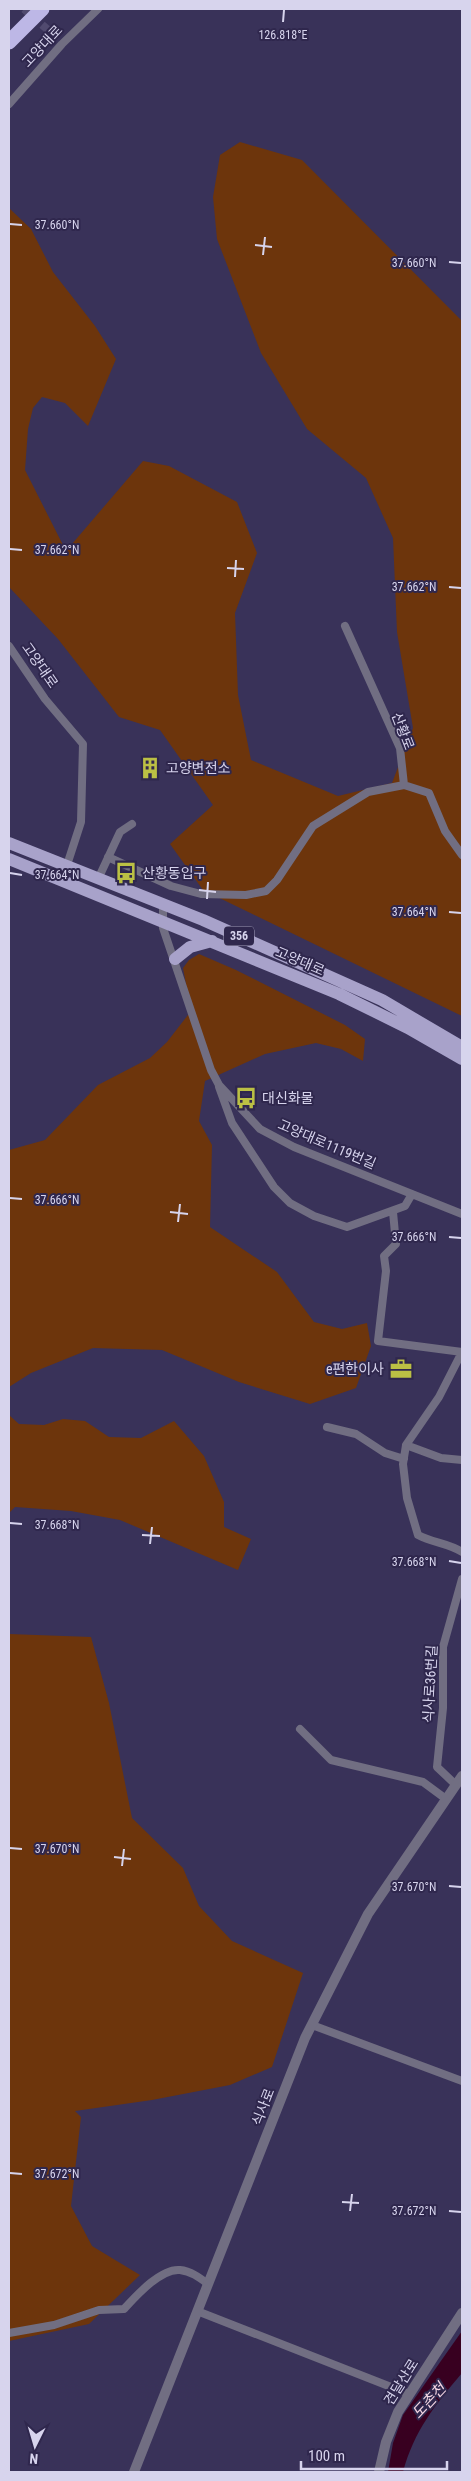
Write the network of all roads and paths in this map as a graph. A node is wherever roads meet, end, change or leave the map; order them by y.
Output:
1 (42, 9) edge
2 (98, 9) edge
3 (56, 37) tunnel mouth
4 (9, 42) edge
5 (62, 44) junction
6 (9, 104) edge
7 (345, 626) dead end
8 (9, 646) edge
9 (404, 785) junction
10 (132, 824) dead end
11 (9, 842) edge
12 (462, 854) edge
13 (108, 857) junction
14 (9, 859) edge
15 (67, 865) junction
16 (99, 877) junction
17 (163, 904) junction
18 (163, 923) junction
19 (213, 941) junction
20 (175, 959) junction
21 (462, 1047) edge
22 (462, 1059) edge
23 (219, 1085) junction
24 (412, 1194) junction
25 (393, 1212) junction
26 (462, 1214) edge
27 (462, 1352) edge
28 (327, 1427) dead end
29 (406, 1445) junction
30 (404, 1458) junction
31 (462, 1460) edge
32 (462, 1552) edge
33 (462, 1580) edge
34 (300, 1729) dead end
35 (462, 1776) edge
36 (456, 1785) junction
37 (446, 1799) junction
38 (312, 2025) junction
39 (462, 2082) edge
40 (208, 2284) junction
41 (197, 2311) junction
42 (462, 2313) edge
43 (9, 2333) edge
44 (409, 2394) junction
45 (134, 2472) edge
46 (378, 2472) edge

1 - 4 highway
2 - 5 street, 고양대로
3 - 5 street
5 - 6 street, 고양대로
7 - 9 street, 산황로
8 - 15 street, 고양대로
9 - 12 street
9 - 13 street
10 - 13 street
11 - 15 main road, 고양대로 / 356
13 - 16 street
14 - 18 main road, 고양대로 / 356
15 - 16 main road, 고양대로 / 356
16 - 17 main road, 고양대로 / 356
17 - 18 street, 고양대로1119번길
17 - 21 main road, 고양대로 / 356
18 - 19 main road, 고양대로 / 356
18 - 20 street, 고양대로1119번길
19 - 20 main road
19 - 22 main road, 고양대로 / 356
20 - 23 street, 고양대로1119번길
23 - 24 street, 고양대로1119번길
23 - 25 street, 고양대로1119번길
24 - 25 street, 고양대로1119번길
24 - 26 street, 고양대로1119번길
25 - 27 street
27 - 29 street
28 - 30 street
29 - 30 street
29 - 31 street
30 - 32 street
33 - 36 street, 식사로36번길
34 - 37 street
35 - 36 street, 식사로
36 - 37 street, 식사로
37 - 38 street, 식사로
38 - 39 street
38 - 40 street, 식사로
40 - 41 street, 식사로
40 - 43 street
41 - 44 street
41 - 45 street, 식사로
42 - 44 street, 견달산로
44 - 46 street, 견달산로

